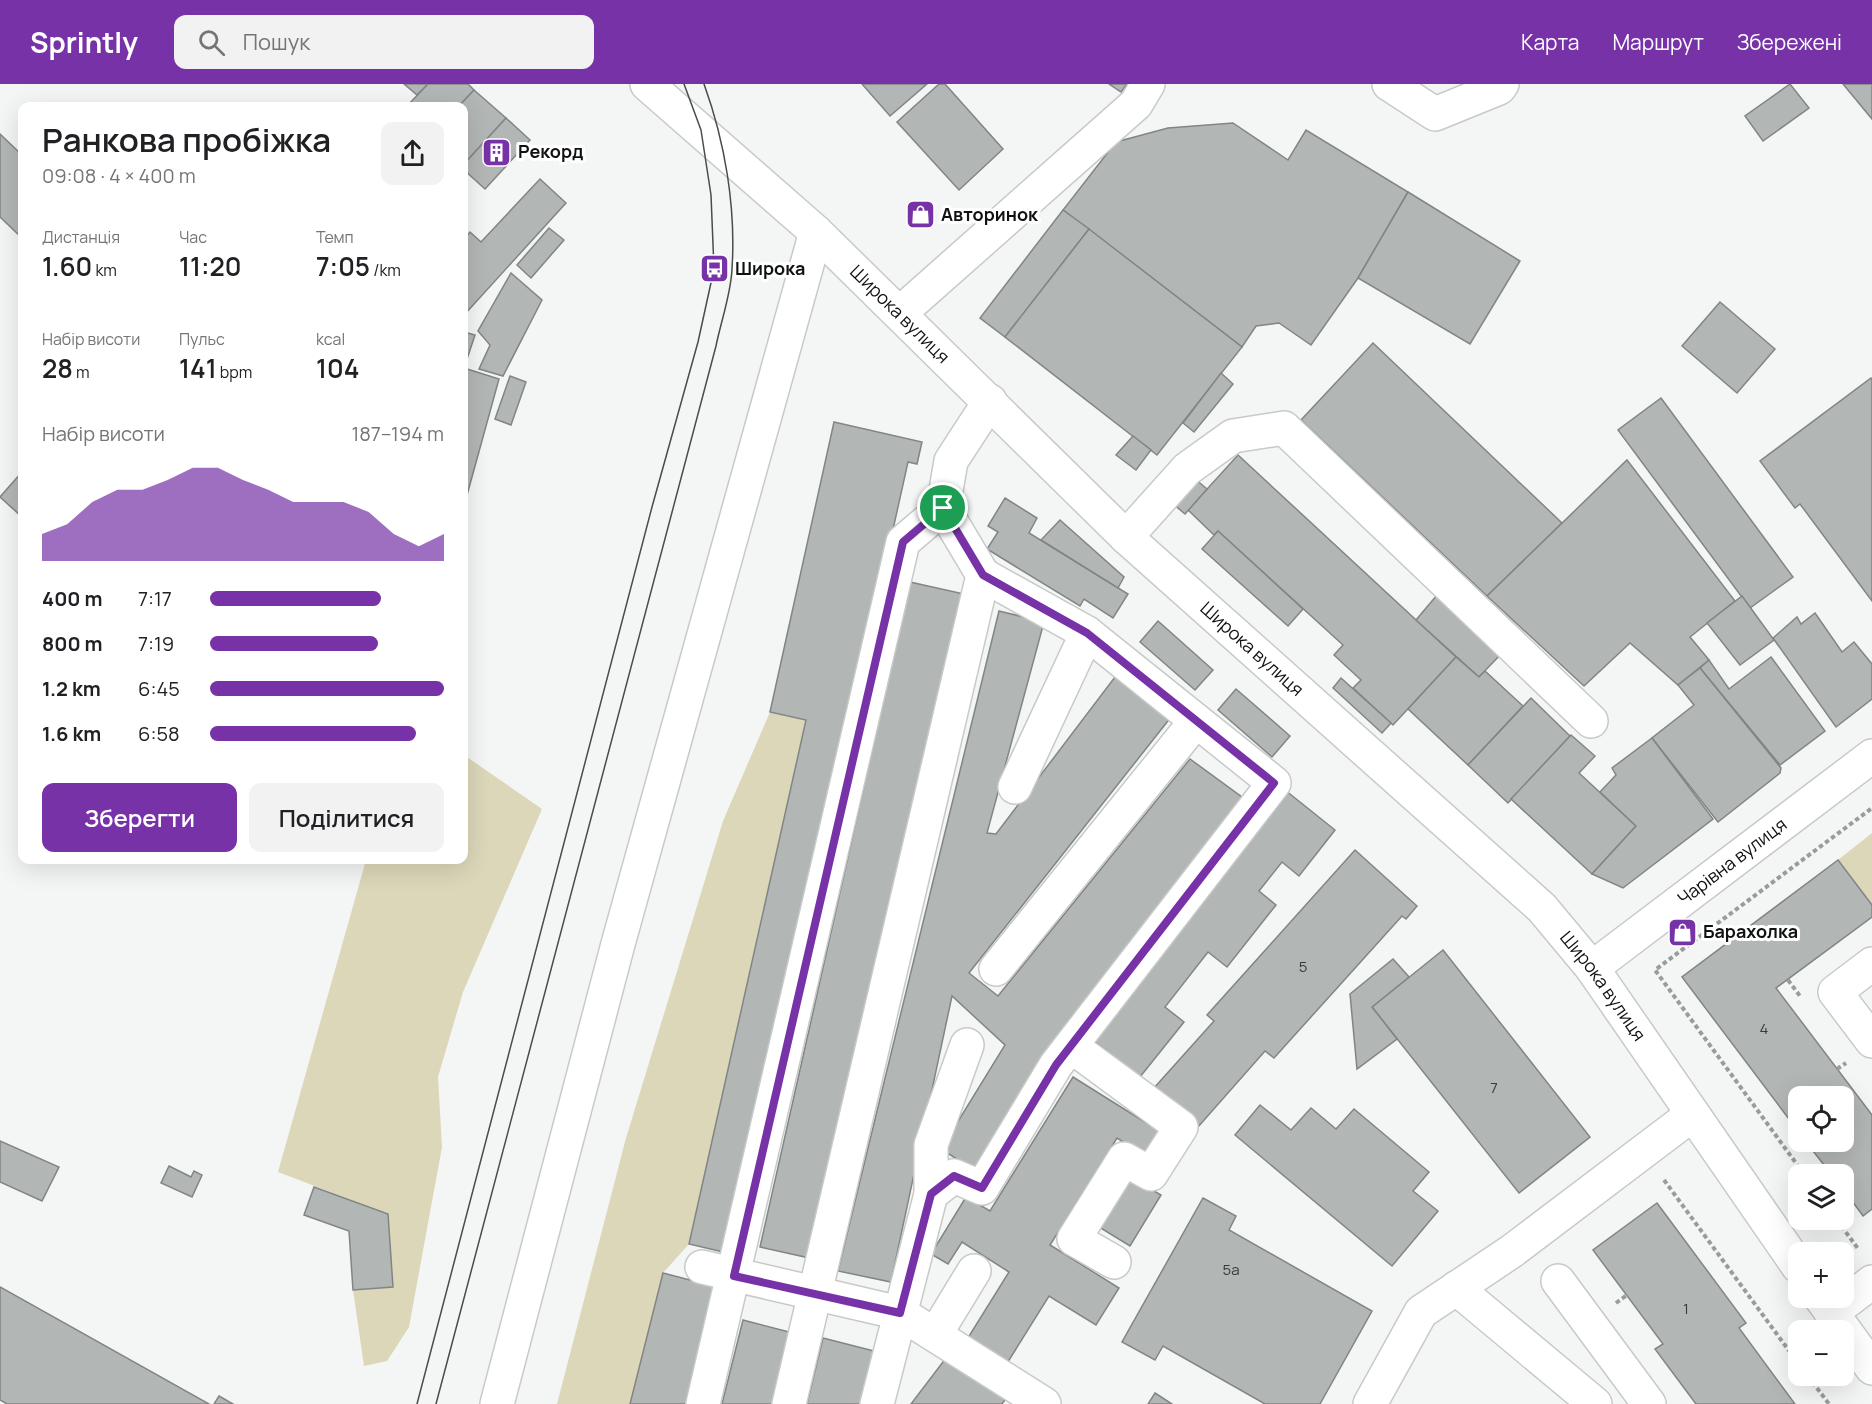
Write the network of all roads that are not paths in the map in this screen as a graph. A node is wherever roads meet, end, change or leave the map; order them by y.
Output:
1 (647, 84) edge
2 (1148, 84) edge
3 (1389, 84) edge
4 (1502, 84) edge
5 (816, 232) junction
6 (900, 314) junction
7 (990, 401) junction
8 (943, 508) junction
9 (1126, 537) junction
10 (983, 575) junction
11 (1087, 633) junction
12 (1196, 721) junction
13 (1591, 721) dead end
14 (1872, 756) edge
15 (1015, 787) dead end
16 (1872, 964) edge
17 (1592, 968) junction
18 (996, 969) dead end
19 (1872, 1041) edge
20 (967, 1045) dead end
21 (1071, 1046) junction
22 (1693, 1114) junction
23 (931, 1194) junction
24 (1788, 1252) edge
25 (1114, 1262) dead end
26 (702, 1267) dead end
27 (974, 1271) dead end
28 (734, 1276) junction
29 (1558, 1281) dead end
30 (1872, 1282) edge
31 (1456, 1288) junction
32 (1854, 1291) edge
33 (814, 1295) junction
34 (1828, 1308) edge
35 (900, 1313) junction
36 (934, 1335) junction
37 (1872, 1368) edge
38 (1033, 1401) edge
39 (496, 1404) edge
40 (703, 1404) edge
41 (789, 1404) edge
42 (877, 1404) edge
43 (1370, 1404) edge
44 (1595, 1404) edge
45 (1649, 1404) edge

1 - 5 street, Широка вулиця
2 - 6 street
3 - 4 street
5 - 6 street, Широка вулиця
5 - 39 street
6 - 7 street, Широка вулиця
7 - 8 street
7 - 9 street, Широка вулиця
8 - 10 street
8 - 28 street
9 - 13 street
9 - 17 street, Широка вулиця
10 - 11 street
10 - 33 street
11 - 12 street
11 - 15 street
12 - 18 street
12 - 21 street
14 - 17 street, Чарівна вулиця
16 - 19 street
17 - 22 street, Широка вулиця
20 - 23 street
21 - 23 street
21 - 25 street
22 - 24 street, Широка вулиця
22 - 31 street
23 - 35 street
26 - 28 street
27 - 36 street
28 - 33 street
28 - 40 street
29 - 45 street
30 - 32 street
31 - 43 street
31 - 44 street
33 - 35 street
33 - 41 street
34 - 37 street
35 - 36 street
35 - 42 street
36 - 38 street

